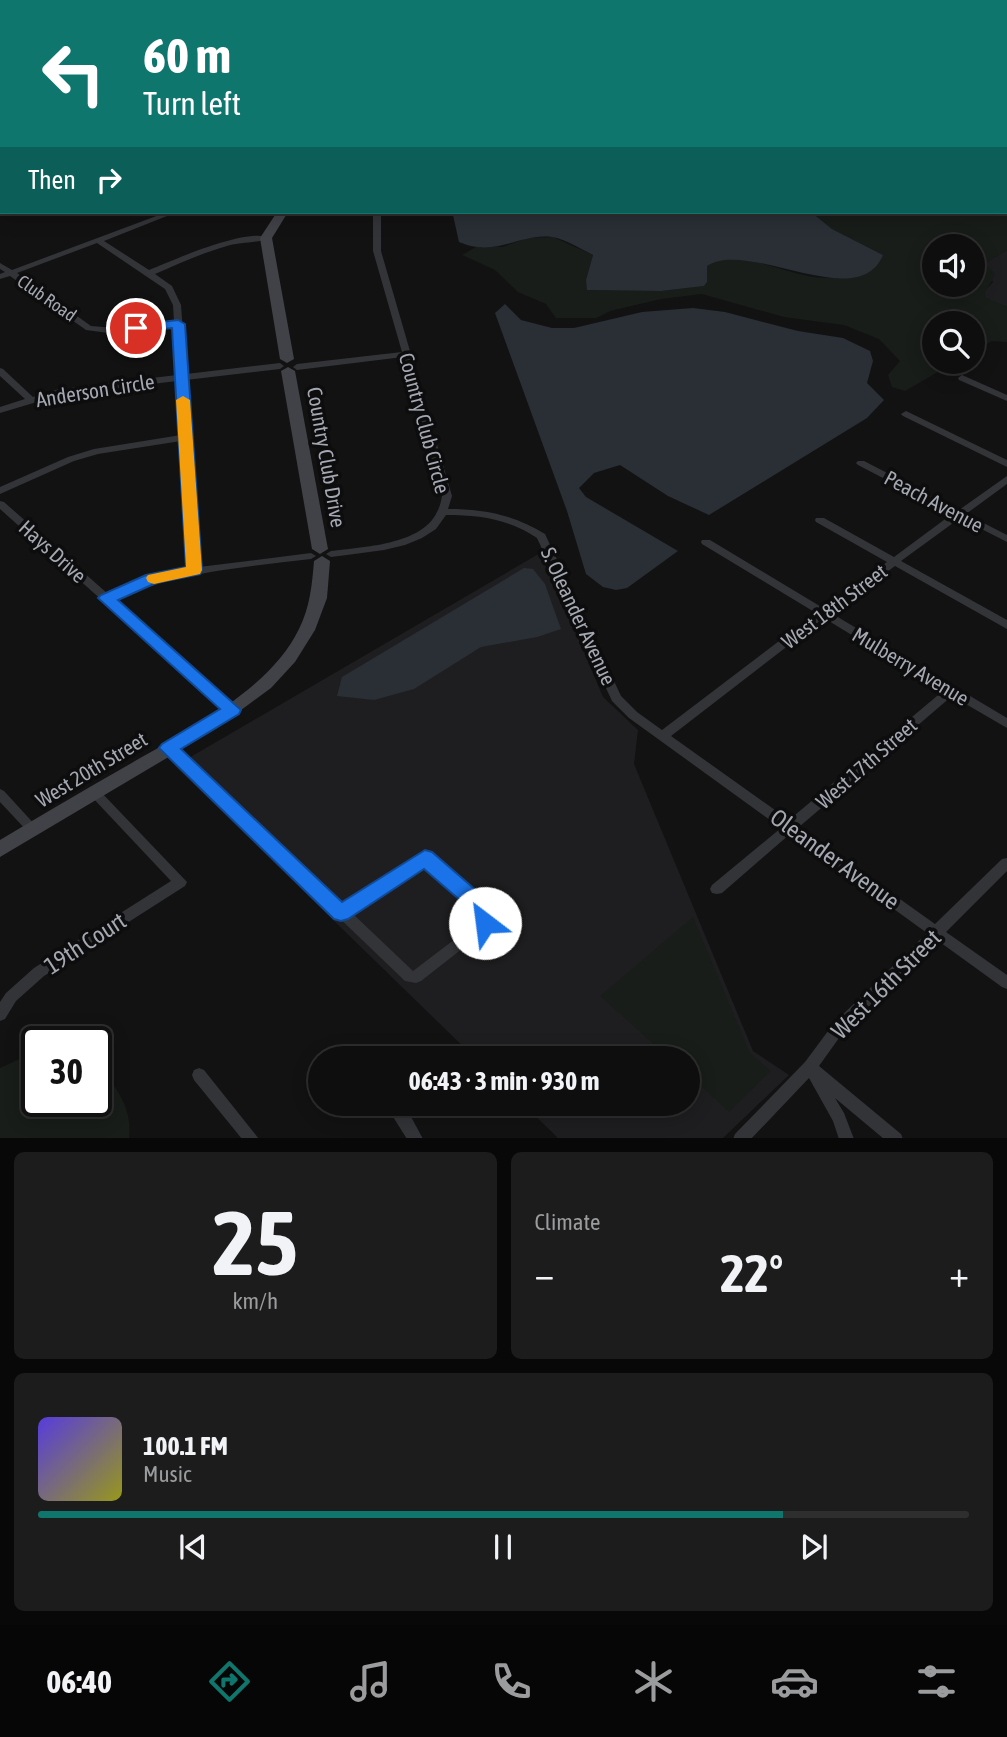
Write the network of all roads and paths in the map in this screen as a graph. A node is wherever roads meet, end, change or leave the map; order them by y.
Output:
1 (168, 214) edge
2 (281, 214) edge
3 (377, 214) edge
4 (266, 238) junction
5 (98, 240) junction
6 (0, 265) edge
7 (11, 273) junction
8 (149, 273) junction
9 (0, 277) edge
10 (178, 324) junction
11 (407, 354) junction
12 (289, 366) junction
13 (0, 372) edge
14 (181, 378) junction
15 (962, 378) dead end
16 (1007, 398) edge
17 (30, 399) junction
18 (0, 410) edge
19 (906, 414) dead end
20 (186, 437) junction
21 (861, 463) dead end
22 (1007, 464) edge
23 (1007, 479) edge
24 (0, 491) edge
25 (0, 504) edge
26 (444, 512) junction
27 (959, 514) junction
28 (820, 520) dead end
29 (1007, 539) edge
30 (706, 542) dead end
31 (321, 555) junction
32 (893, 562) junction
33 (194, 570) junction
34 (106, 598) junction
35 (824, 613) junction
36 (1007, 625) edge
37 (951, 690) junction
38 (232, 710) junction
39 (1007, 724) edge
40 (662, 736) junction
41 (169, 748) junction
42 (95, 793) junction
43 (0, 794) edge
44 (791, 827) junction
45 (33, 830) junction
46 (0, 849) edge
47 (1007, 863) edge
48 (717, 889) dead end
49 (341, 913) junction
50 (936, 933) junction
51 (1007, 983) edge
52 (0, 1015) edge
53 (810, 1067) junction
54 (199, 1075) dead end
55 (402, 1116) edge
56 (251, 1138) edge
57 (415, 1138) edge
58 (741, 1138) edge
59 (847, 1138) edge
60 (894, 1138) edge

1 - 5 street
2 - 4 street
3 - 11 street, Country Club Circle
4 - 8 street
4 - 12 street, Country Club Drive
5 - 7 street
5 - 8 street
6 - 7 street, Club Road
7 - 9 street
7 - 10 street, Club Road
8 - 10 street
10 - 14 street
11 - 12 street, Anderson Circle
11 - 26 street, Country Club Circle
12 - 14 street, Anderson Circle
12 - 31 street, Country Club Drive
13 - 17 street
14 - 17 street, Anderson Circle
14 - 20 street
15 - 16 street
17 - 18 street, Anderson Circle
19 - 22 street
20 - 24 street
20 - 33 street
21 - 27 street, Peach Avenue
23 - 27 street, West 18th Street
25 - 34 street, Hays Drive
26 - 31 street, Country Club Circle
26 - 40 street, S. Oleander Avenue
27 - 29 street, Peach Avenue
27 - 32 street, West 18th Street
28 - 32 street
30 - 35 street, Mulberry Avenue
31 - 33 street, Country Club Circle
31 - 38 street, Country Club Drive
32 - 35 street, West 18th Street
32 - 36 street
33 - 34 street, Country Club Circle
34 - 38 street, Hays Drive
35 - 37 street, Mulberry Avenue
35 - 40 street, West 18th Street
37 - 39 street, Mulberry Avenue
37 - 44 street, West 17th Street
38 - 41 street, Country Club Drive
40 - 44 street, Oleander Avenue
41 - 42 street, West 20th Street
41 - 49 street
42 - 45 street, West 20th Street
42 - 52 street, 19th Court
43 - 45 street
44 - 48 street, West 17th Street
44 - 50 street, Oleander Avenue
45 - 46 street, West 20th Street
47 - 50 street, West 16th Street
49 - 49 street
50 - 51 street, Oleander Avenue
50 - 53 street, West 16th Street
53 - 58 street, West 16th Street
53 - 59 street
53 - 60 street
54 - 56 street
55 - 57 street

